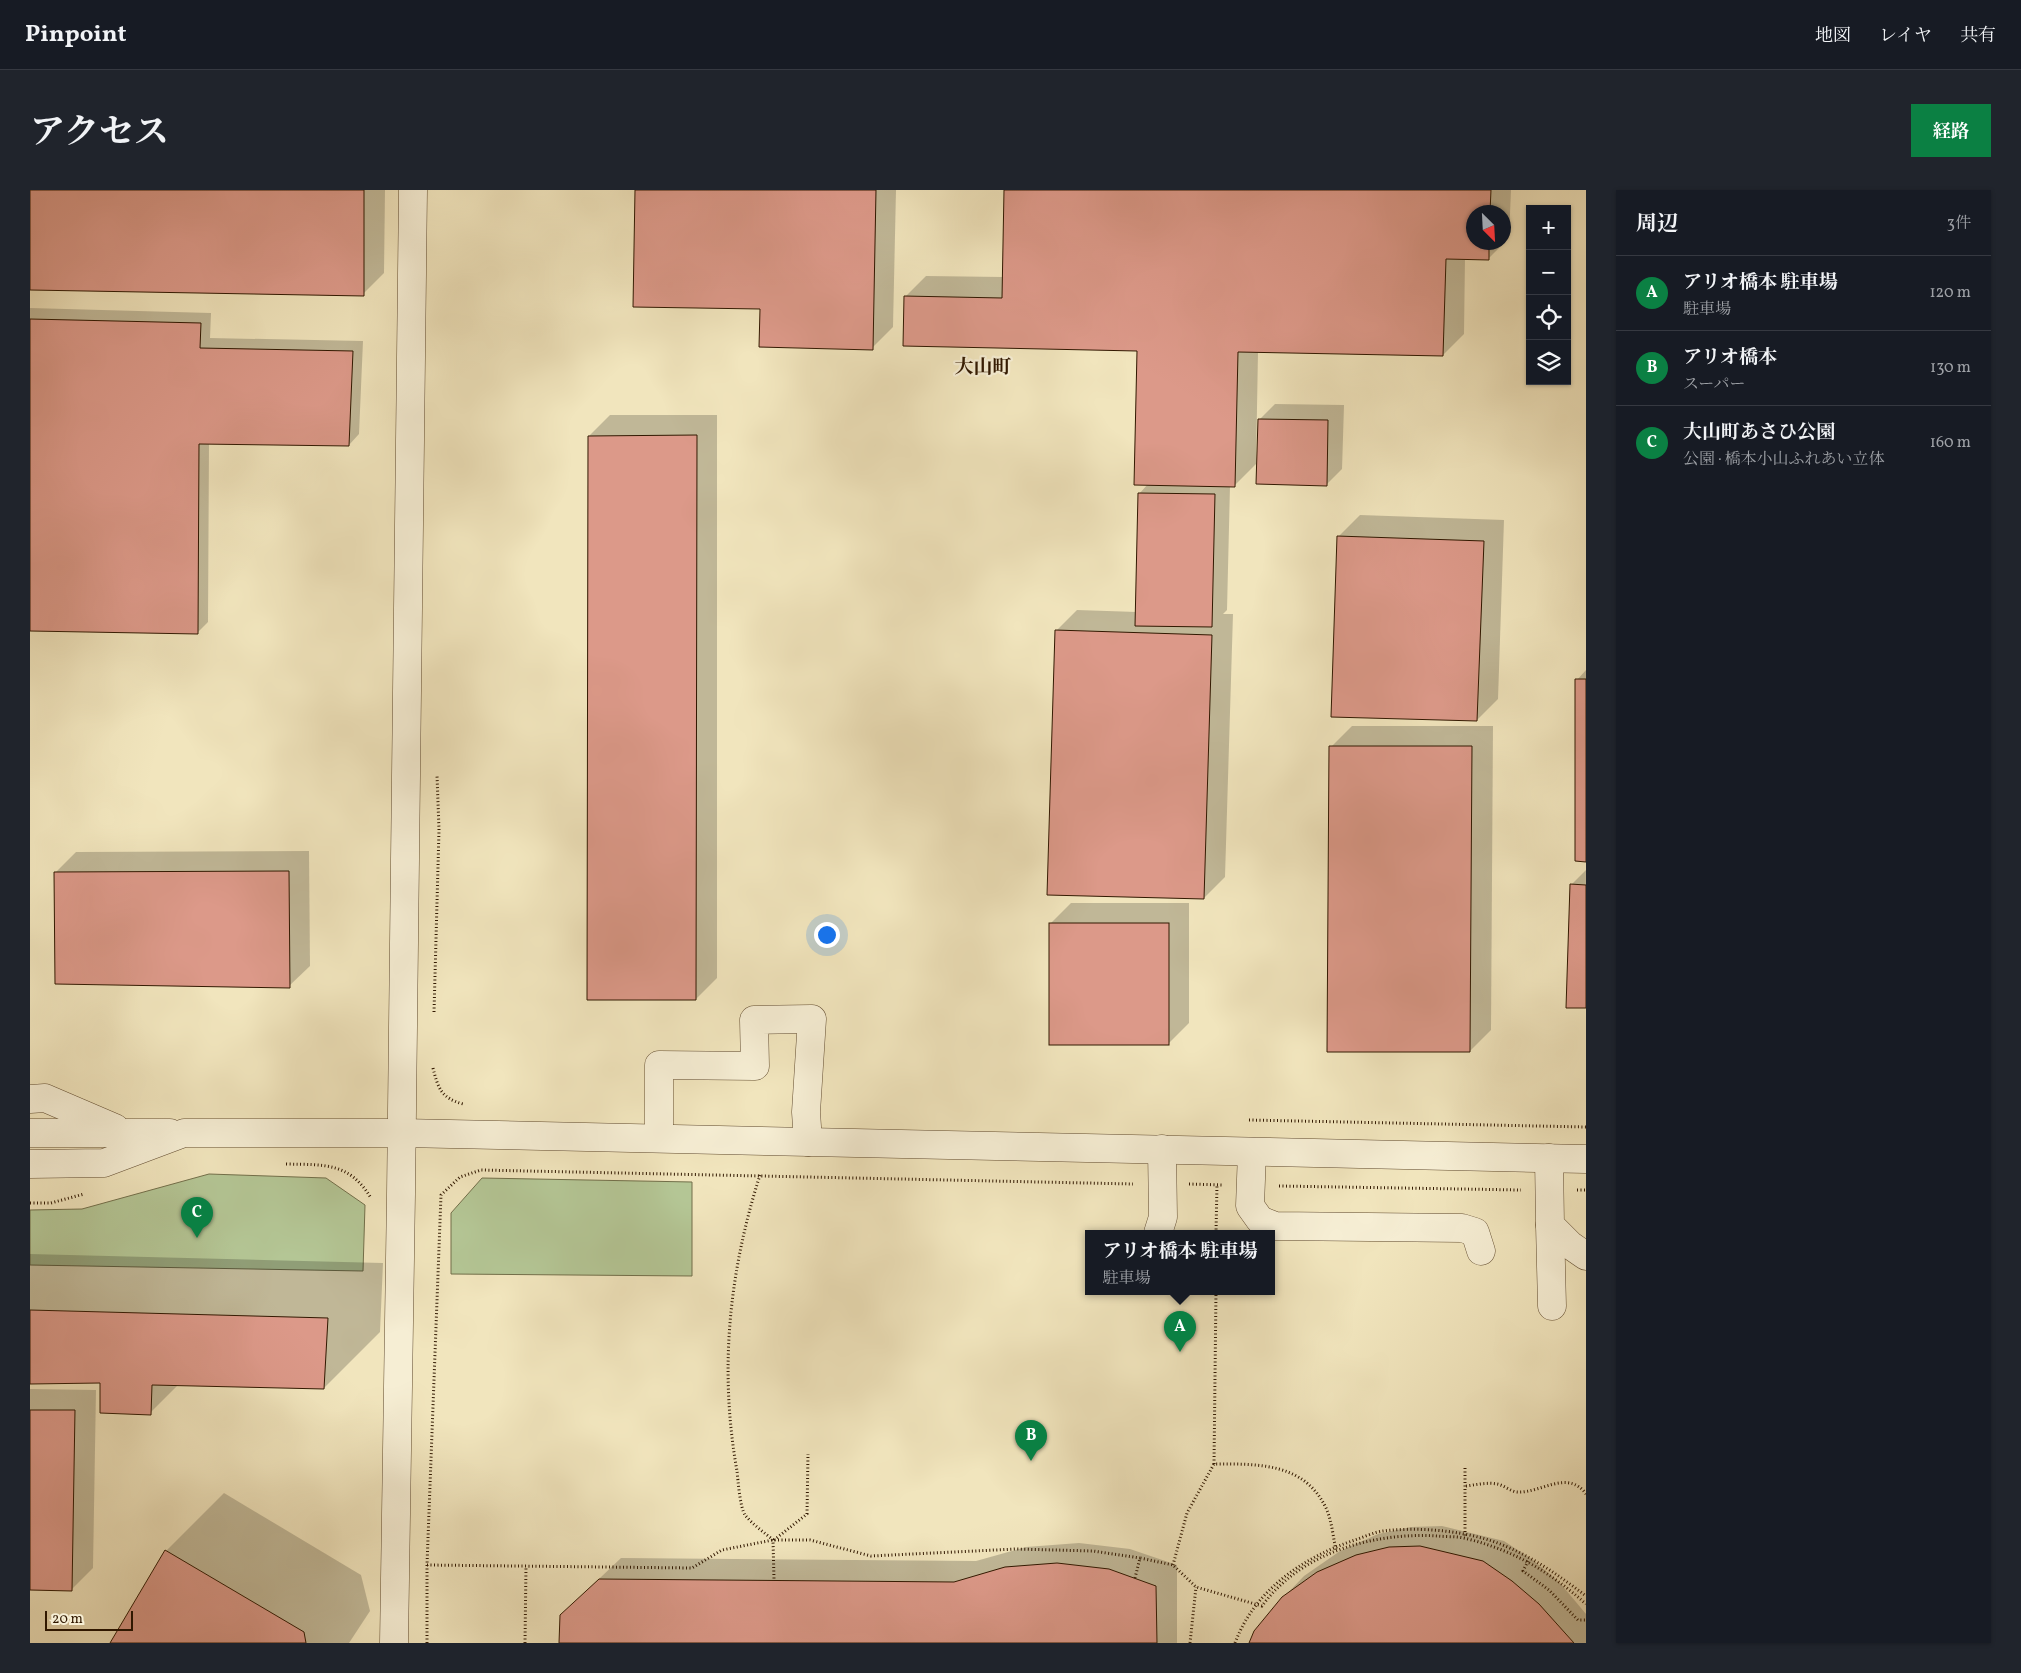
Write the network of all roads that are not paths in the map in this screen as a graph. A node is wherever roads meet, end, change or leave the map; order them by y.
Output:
1 (413, 190) edge
2 (30, 1099) edge
3 (122, 1132) junction
4 (30, 1133) edge
5 (184, 1133) junction
6 (402, 1133) junction
7 (659, 1138) junction
8 (808, 1142) junction
9 (1162, 1149) junction
10 (1252, 1152) junction
11 (1549, 1158) junction
12 (1586, 1159) edge
13 (30, 1164) edge
14 (1550, 1225) junction
15 (1159, 1230) edge
16 (1481, 1251) dead end
17 (1586, 1256) edge
18 (1552, 1306) dead end
19 (394, 1643) edge

1 - 6 street
2 - 3 street
3 - 4 street
3 - 5 street
5 - 6 street
5 - 13 street
6 - 7 street
6 - 19 street
7 - 8 street
7 - 8 street
8 - 9 street
9 - 10 street
9 - 15 street
10 - 11 street
10 - 16 street
11 - 12 street
11 - 14 street
14 - 17 street
14 - 18 street

